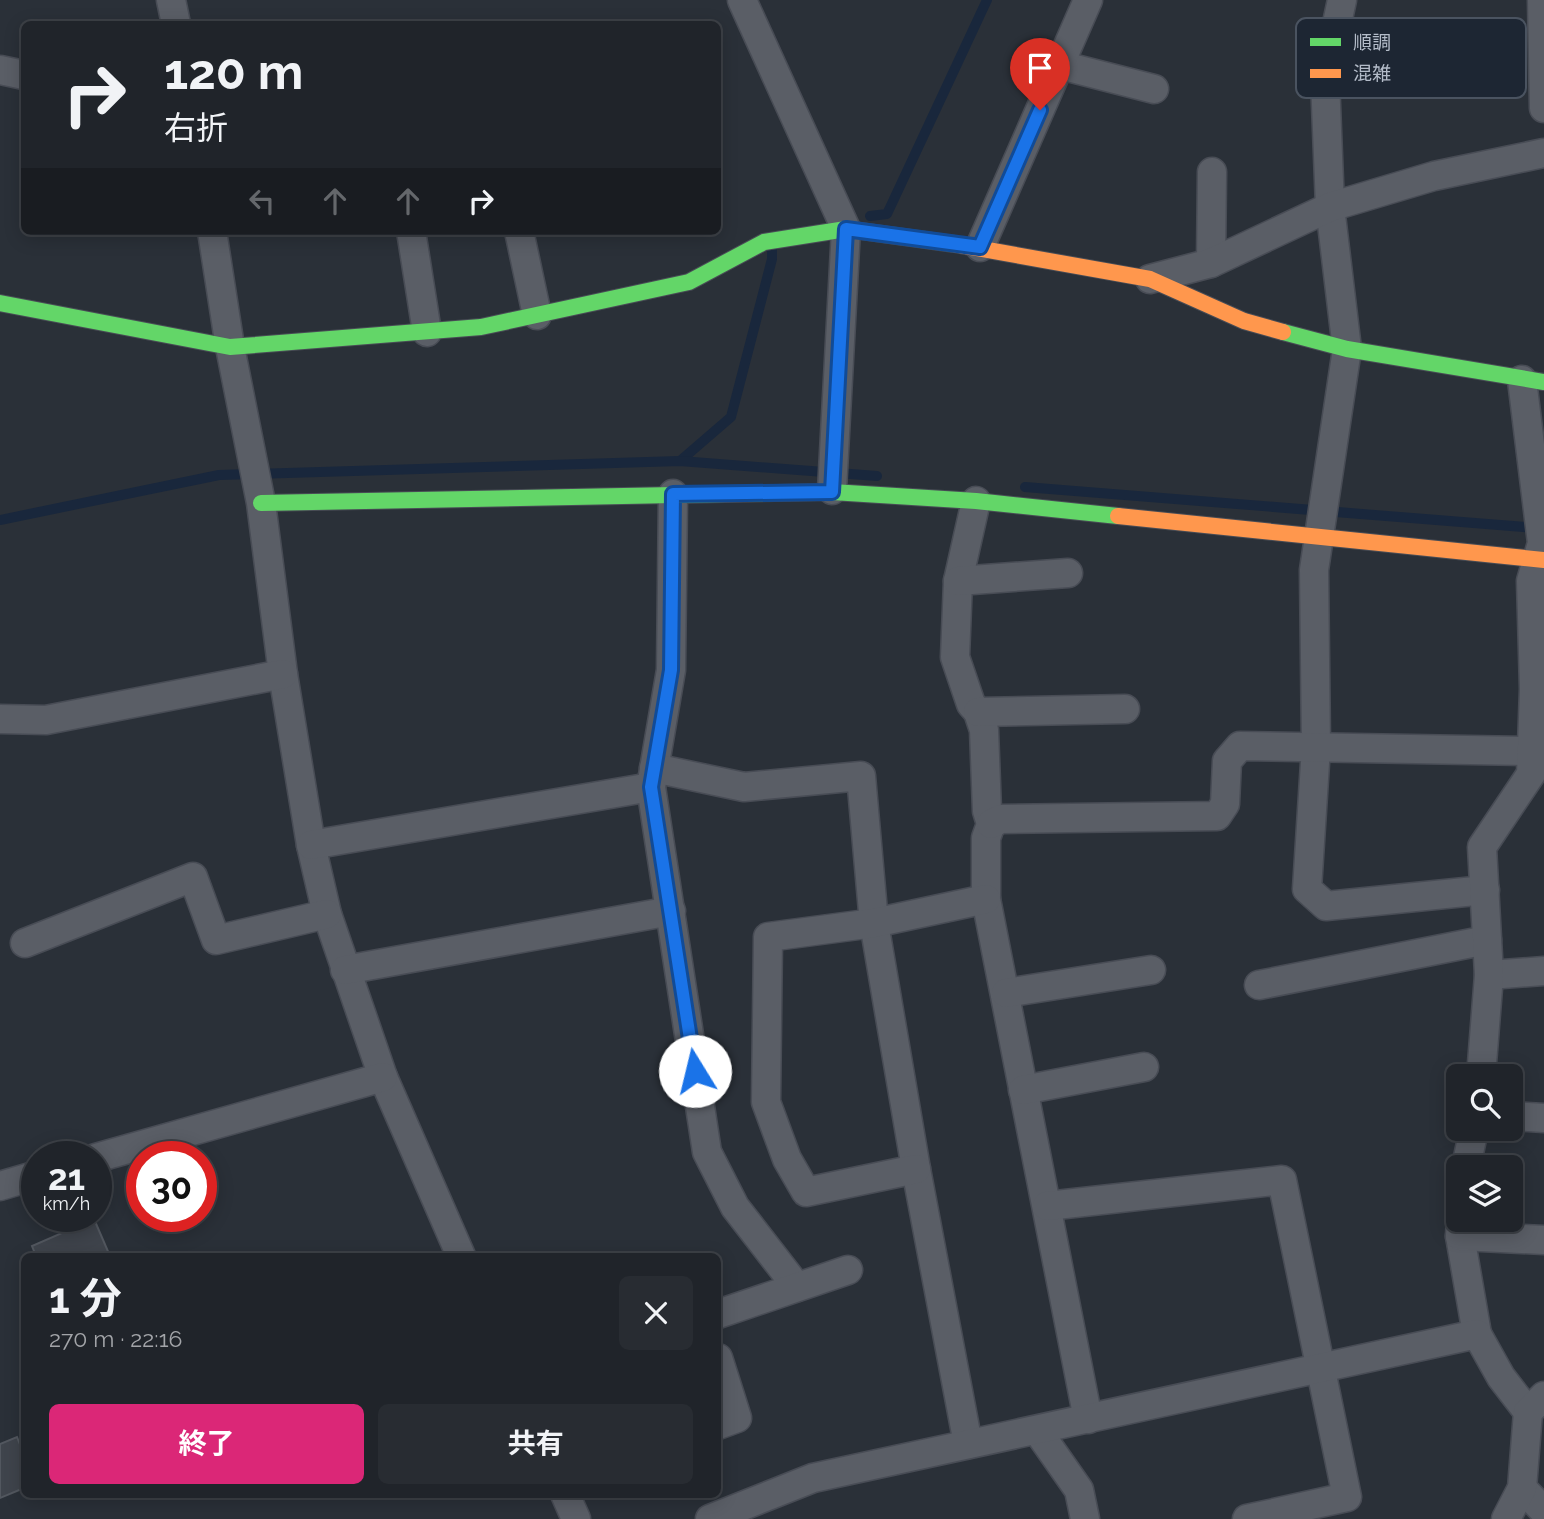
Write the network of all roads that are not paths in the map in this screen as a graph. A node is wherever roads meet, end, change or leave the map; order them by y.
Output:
1 (171, 0) edge
2 (742, 0) edge
3 (1088, 0) edge
4 (1342, 0) edge
5 (1542, 0) edge
6 (1338, 18) edge
7 (175, 21) edge
8 (1060, 65) junction
9 (0, 70) edge
10 (21, 74) edge
11 (1154, 89) dead end
12 (1326, 98) edge
13 (1544, 108) edge
14 (1544, 153) edge
15 (1212, 172) dead end
16 (1330, 207) junction
17 (846, 229) junction
18 (213, 235) edge
19 (412, 235) edge
20 (520, 235) edge
21 (980, 247) junction
22 (1211, 263) junction
23 (1150, 279) junction
24 (0, 303) edge
25 (537, 315) junction
26 (427, 332) junction
27 (230, 347) junction
28 (1347, 349) junction
29 (1533, 381) edge
30 (832, 491) junction
31 (673, 494) junction
32 (260, 499) junction
33 (976, 500) junction
34 (1320, 534) junction
35 (1542, 554) edge
36 (1068, 573) dead end
37 (958, 581) junction
38 (283, 674) junction
39 (1539, 690) edge
40 (1125, 709) dead end
41 (978, 712) junction
42 (0, 719) edge
43 (1316, 747) junction
44 (1532, 751) junction
45 (653, 778) junction
46 (991, 824) junction
47 (312, 845) junction
48 (1485, 890) junction
49 (986, 900) junction
50 (671, 911) junction
51 (327, 914) junction
52 (874, 923) junction
53 (1487, 940) junction
54 (26, 943) dead end
55 (345, 970) junction
56 (1150, 970) dead end
57 (1544, 971) edge
58 (1489, 975) junction
59 (1259, 985) dead end
60 (1006, 993) junction
61 (1481, 1064) edge
62 (1144, 1067) dead end
63 (383, 1077) junction
64 (1023, 1090) junction
65 (1523, 1117) edge
66 (1544, 1118) edge
67 (112, 1153) edge
68 (916, 1169) junction
69 (21, 1180) edge
70 (0, 1186) edge
71 (1047, 1206) junction
72 (1462, 1232) edge
73 (1489, 1232) edge
74 (1544, 1240) edge
75 (460, 1253) edge
76 (848, 1270) dead end
77 (797, 1287) junction
78 (721, 1313) edge
79 (1477, 1334) junction
80 (721, 1367) edge
81 (1322, 1370) junction
82 (1536, 1404) edge
83 (1088, 1419) junction
84 (721, 1424) edge
85 (1037, 1430) junction
86 (968, 1444) junction
87 (1522, 1488) junction
88 (567, 1498) edge
89 (1544, 1511) edge
90 (576, 1519) edge
91 (710, 1519) edge
92 (1085, 1519) edge
93 (1247, 1519) edge
94 (1506, 1519) edge

1 - 7 street
2 - 17 street
3 - 8 street
4 - 6 street
5 - 13 street
8 - 11 street
8 - 21 street
9 - 10 street
12 - 16 street
14 - 16 street
15 - 22 street
16 - 22 street
16 - 28 street
17 - 21 street
17 - 25 street
17 - 30 street
18 - 27 street
19 - 26 street
20 - 25 street
21 - 23 street
22 - 23 street
23 - 28 street
24 - 27 street
25 - 26 street
26 - 27 street
27 - 32 street
28 - 29 street
28 - 34 street
29 - 35 street
30 - 31 street
30 - 33 street
31 - 32 street
31 - 45 street
32 - 38 street
33 - 34 street
33 - 37 street
34 - 35 street
34 - 43 street
35 - 39 street
36 - 37 street
37 - 41 street
38 - 42 street
38 - 47 street
39 - 44 street
40 - 41 street
41 - 46 street
43 - 44 street
43 - 46 street
43 - 48 street
44 - 48 street
45 - 47 street
45 - 50 street
45 - 52 street
46 - 49 street
47 - 51 street
48 - 53 street
49 - 52 street
49 - 60 street
50 - 55 street
50 - 77 street
51 - 54 street
51 - 55 street
52 - 68 street
52 - 68 street
53 - 58 street
53 - 59 street
55 - 63 street
56 - 60 street
57 - 58 street
58 - 61 street
60 - 64 street
62 - 64 street
63 - 67 street
63 - 75 street
64 - 71 street
65 - 66 street
68 - 86 street
69 - 70 street
71 - 81 street
71 - 83 street
72 - 79 street
73 - 74 street
76 - 77 street
77 - 78 street
79 - 81 street
79 - 82 street
80 - 84 street
81 - 83 street
81 - 93 street
82 - 87 street
83 - 85 street
85 - 86 street
85 - 92 street
86 - 91 street
87 - 89 street
87 - 94 street
88 - 90 street

